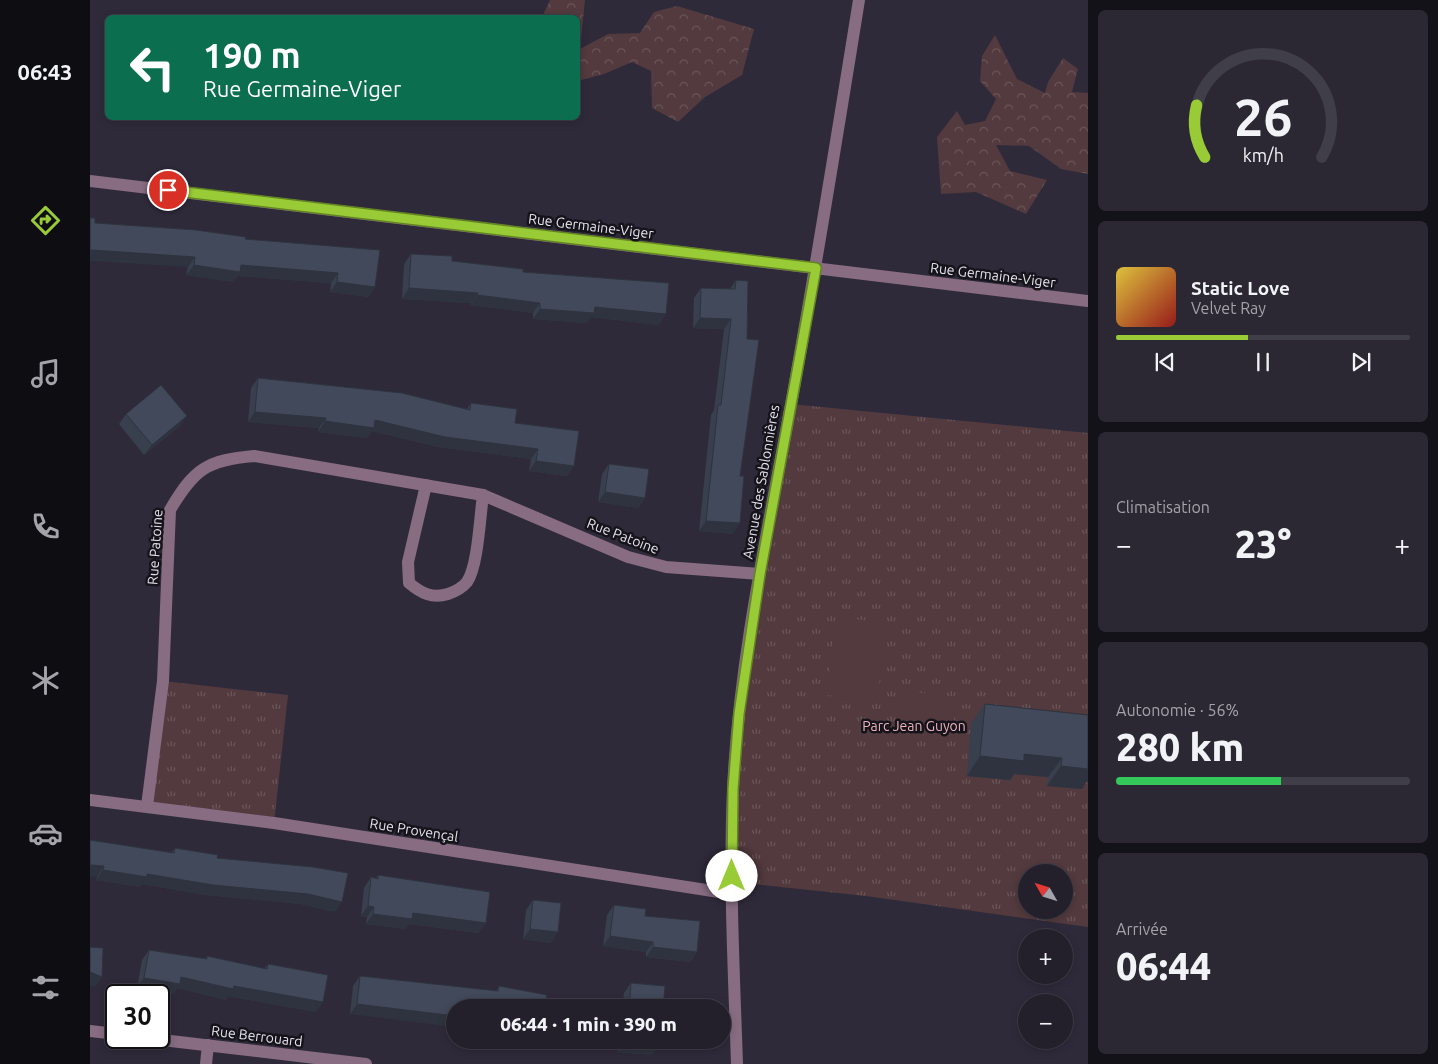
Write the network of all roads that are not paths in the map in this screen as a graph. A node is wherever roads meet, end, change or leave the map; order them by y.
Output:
1 (859, 0) edge
2 (90, 181) edge
3 (816, 268) junction
4 (1088, 301) edge
5 (426, 484) junction
6 (483, 495) junction
7 (760, 574) junction
8 (90, 800) edge
9 (146, 806) junction
10 (732, 894) junction
11 (90, 1031) edge
12 (105, 1033) edge
13 (170, 1041) edge
14 (208, 1045) junction
15 (206, 1064) edge
16 (366, 1064) edge
17 (737, 1064) edge

1 - 3 street, Avenue des Sablonnières
2 - 3 street, Rue Germaine-Viger
3 - 4 street, Rue Germaine-Viger
3 - 7 street, Avenue des Sablonnières
5 - 6 street, Rue Patoine
5 - 6 street
5 - 9 street, Rue Patoine
6 - 7 street, Rue Patoine
7 - 10 street, Avenue des Sablonnières
8 - 9 street, Rue Provençal
9 - 10 street, Rue Provençal
10 - 17 street, Avenue des Sablonnières
11 - 12 street
13 - 14 street, Rue Berrouard
14 - 15 street
14 - 16 street, Rue Berrouard

